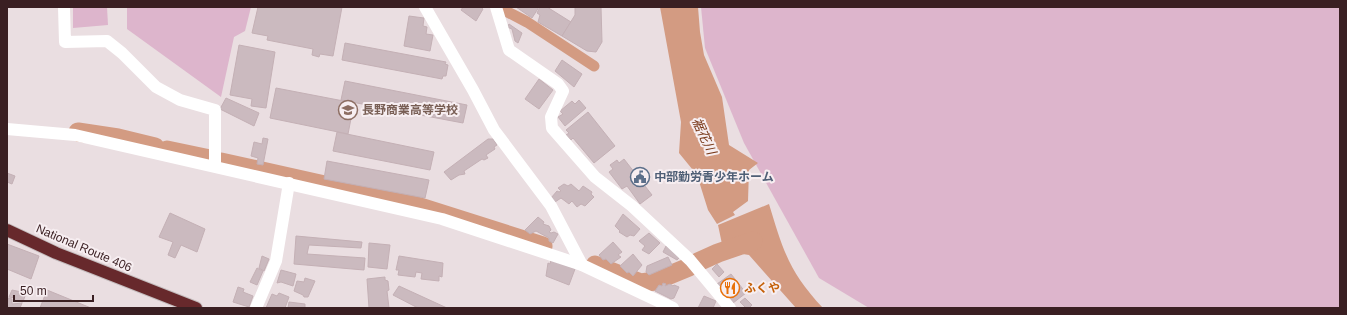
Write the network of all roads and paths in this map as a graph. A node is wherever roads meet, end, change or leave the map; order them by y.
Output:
1 (64, 7) edge
2 (425, 7) edge
3 (497, 13) edge
4 (7, 130) edge
5 (215, 166) junction
6 (289, 183) junction
7 (7, 230) edge
8 (582, 265) junction
9 (196, 308) edge
10 (256, 308) edge
11 (673, 308) edge
12 (730, 308) edge

1 - 5 street
2 - 8 street
3 - 12 street
4 - 5 street
5 - 6 street
6 - 8 street
6 - 10 street
7 - 9 highway, National Route 406
8 - 11 street

